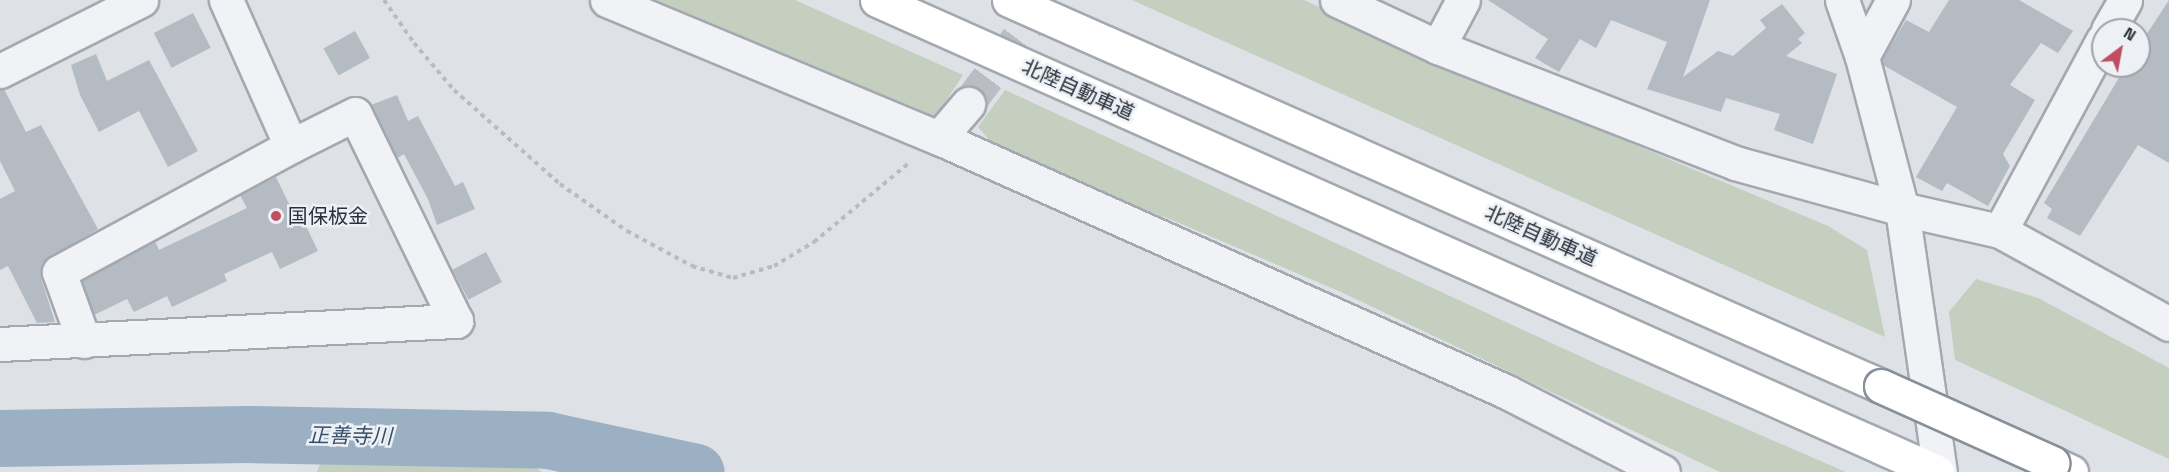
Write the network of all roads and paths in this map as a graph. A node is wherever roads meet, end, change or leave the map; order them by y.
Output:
1 (141, 0) edge
2 (226, 0) edge
3 (384, 0) edge
4 (607, 0) edge
5 (877, 0) edge
6 (1009, 0) edge
7 (1337, 0) edge
8 (1463, 0) edge
9 (1842, 0) edge
10 (1893, 0) edge
11 (2125, 0) edge
12 (2115, 18) edge
13 (1438, 46) junction
14 (1862, 57) junction
15 (2091, 62) edge
16 (0, 71) edge
17 (968, 105) tunnel mouth
18 (939, 138) junction
19 (291, 146) junction
20 (1902, 210) junction
21 (2000, 231) junction
22 (2169, 324) edge
23 (84, 341) junction
24 (0, 344) edge
25 (2062, 468) edge
26 (1663, 472) edge
27 (1938, 472) edge

1 - 16 street
2 - 19 street
3 - 18 path
4 - 18 street
5 - 27 highway, 北陸自動車道
6 - 25 highway, 北陸自動車道, bridge
7 - 13 street
8 - 13 street
9 - 14 street
10 - 14 street
11 - 12 street
13 - 20 street
14 - 20 street
15 - 21 street
17 - 18 street
18 - 26 street
19 - 23 street
19 - 23 street
20 - 21 street
20 - 27 street
21 - 22 street
23 - 24 street

